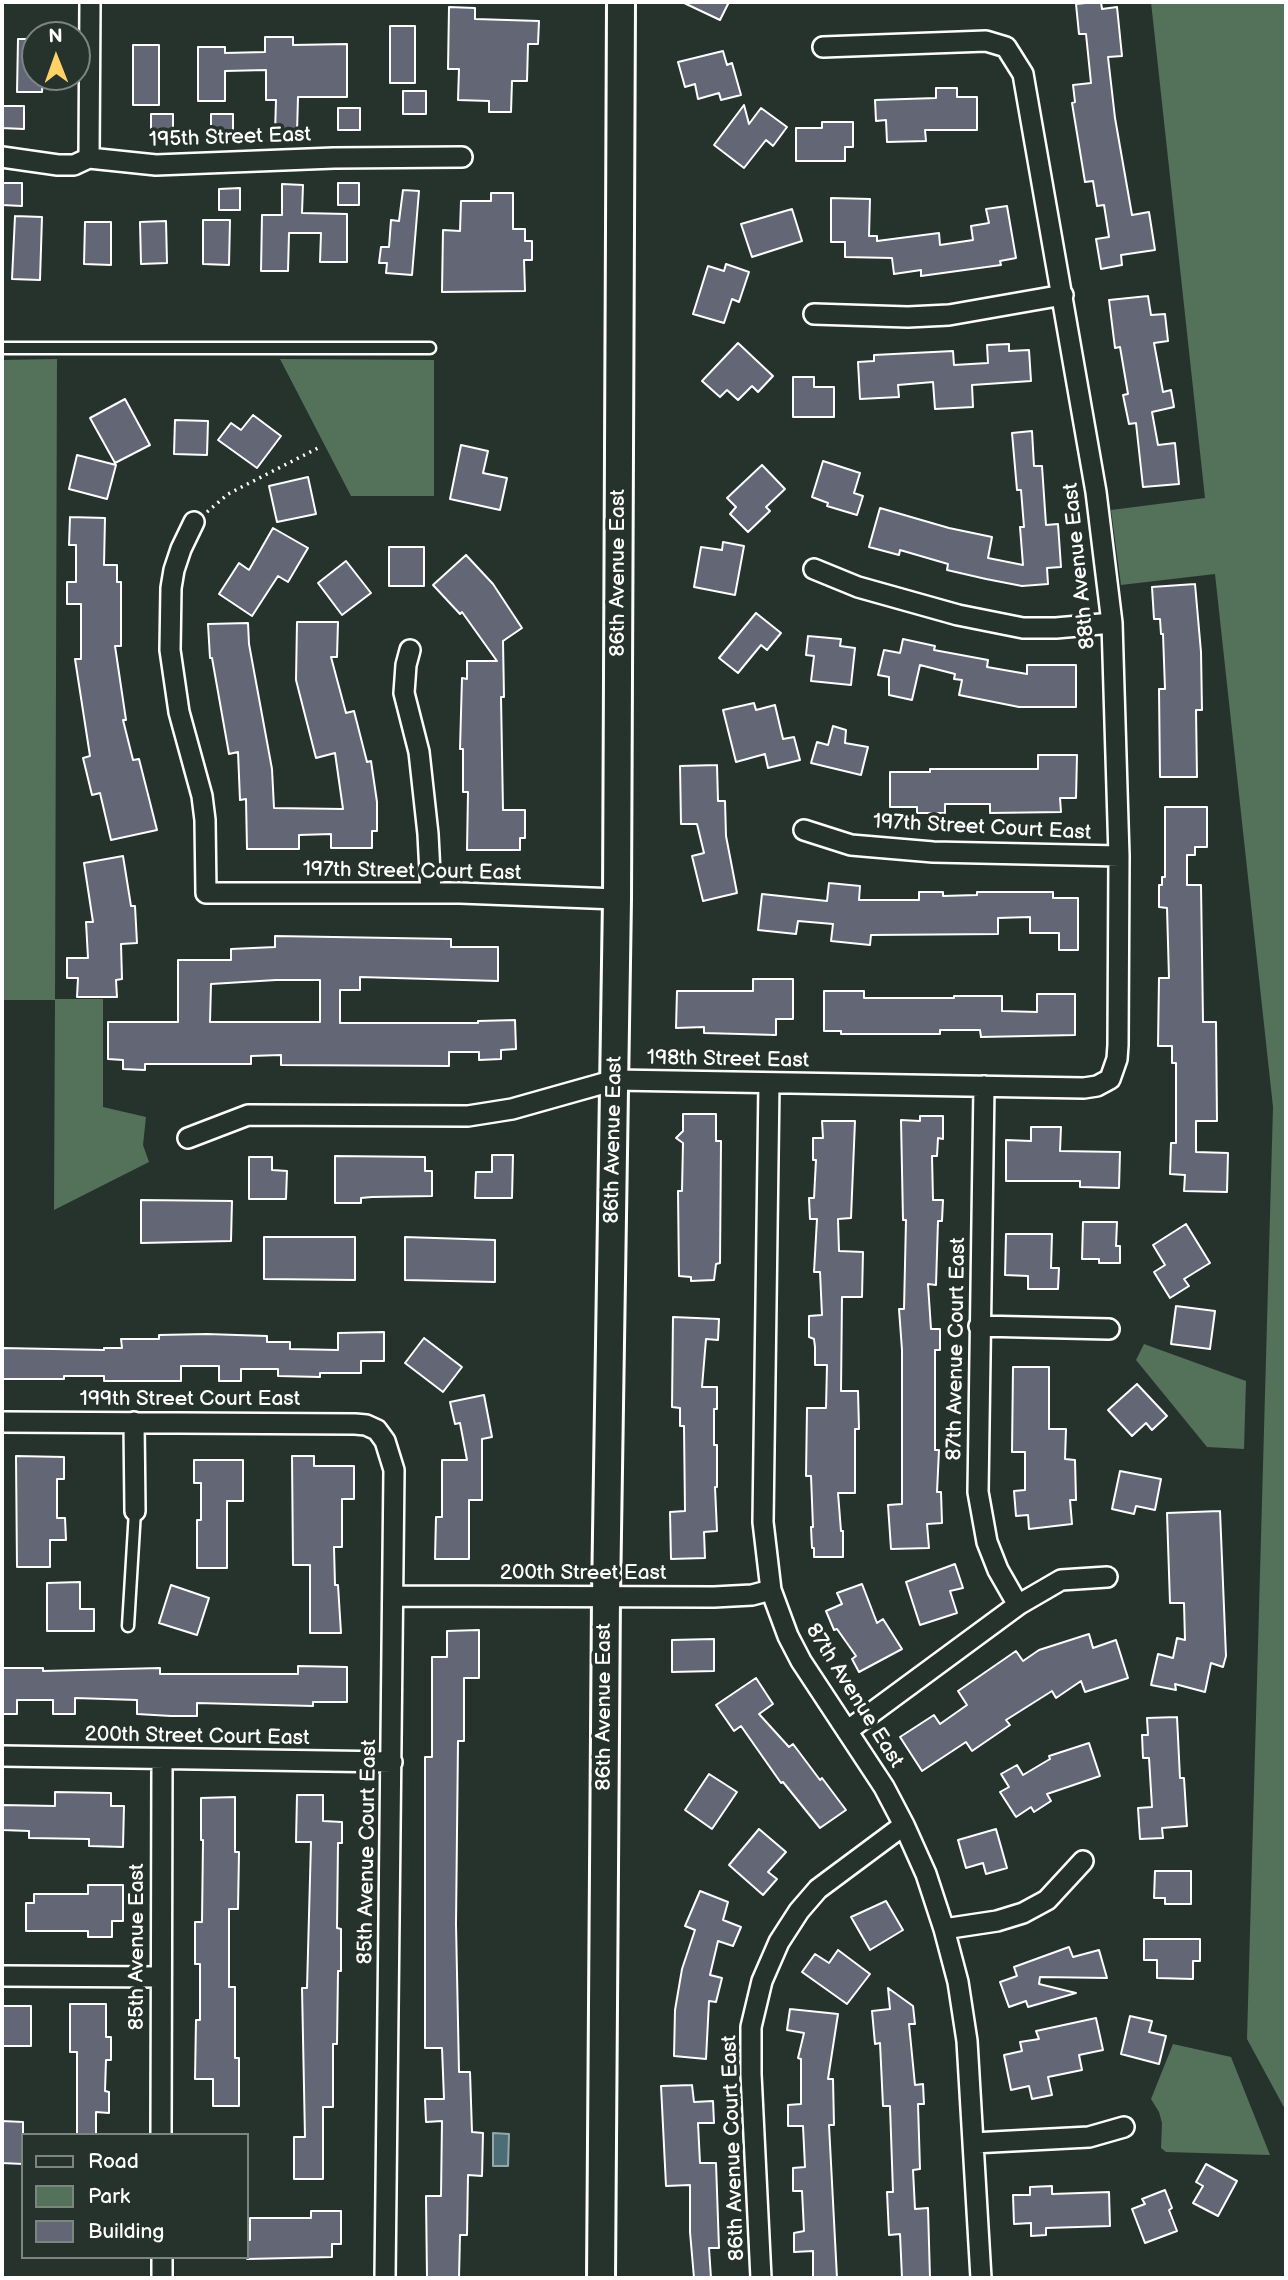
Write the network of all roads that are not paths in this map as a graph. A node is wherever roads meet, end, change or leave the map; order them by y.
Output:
1 (90, 2) edge
2 (621, 2) edge
3 (823, 47) dead end
4 (2, 157) edge
5 (462, 157) dead end
6 (89, 158) junction
7 (1063, 295) junction
8 (814, 314) dead end
9 (2, 348) edge
10 (430, 348) dead end
11 (194, 522) road end
12 (814, 569) dead end
13 (1112, 623) junction
14 (410, 650) dead end
15 (804, 830) dead end
16 (1119, 856) junction
17 (431, 893) junction
18 (617, 899) junction
19 (615, 1080) junction
20 (1106, 1081) joint
21 (769, 1083) junction
22 (984, 1086) junction
23 (188, 1138) dead end
24 (979, 1326) junction
25 (1109, 1329) dead end
26 (2, 1422) edge
27 (134, 1422) junction
28 (377, 1430) joint
29 (135, 1511) joint
30 (1107, 1577) dead end
31 (771, 1590) junction
32 (393, 1596) junction
33 (606, 1596) junction
34 (1018, 1605) junction
35 (128, 1626) dead end
36 (848, 1731) junction
37 (2, 1756) edge
38 (162, 1760) junction
39 (391, 1762) junction
40 (904, 1825) junction
41 (1083, 1861) dead end
42 (944, 1929) junction
43 (2, 1976) edge
44 (160, 1977) junction
45 (1124, 2127) dead end
46 (161, 2133) edge
47 (973, 2143) junction
48 (162, 2259) edge
49 (162, 2278) edge
50 (385, 2278) edge
51 (601, 2278) edge
52 (761, 2278) edge
53 (981, 2278) edge

1 - 6 street
2 - 18 street, 86th Avenue East
3 - 7 street, 88th Avenue East
4 - 6 street, 195th Street East
5 - 6 street, 195th Street East
7 - 8 street
7 - 13 street, 88th Avenue East
9 - 10 lane
11 - 17 street, 197th Street Court East
12 - 13 street
13 - 16 street, 88th Avenue East
14 - 17 street
15 - 16 street, 197th Street Court East
16 - 20 street, 88th Avenue East
17 - 18 street, 197th Street Court East
18 - 19 street, 86th Avenue East
19 - 21 street, 198th Street East
19 - 23 street, 198th Street East
19 - 33 street, 86th Avenue East
20 - 22 street, 198th Street East
21 - 22 street, 198th Street East
21 - 31 street, 87th Avenue East
22 - 24 street, 87th Avenue Court East
24 - 25 street
24 - 34 street, 87th Avenue Court East
26 - 27 street, 199th Street Court East
27 - 28 street, 199th Street Court East
27 - 29 street
28 - 32 street, 85th Avenue Court East
29 - 35 lane
30 - 34 street
31 - 33 street, 200th Street East
31 - 36 street, 87th Avenue East
32 - 33 street, 200th Street East
32 - 39 street, 85th Avenue Court East
33 - 51 street, 86th Avenue East
34 - 36 street
36 - 40 street, 87th Avenue East
37 - 38 street, 200th Street Court East
38 - 39 street, 200th Street Court East
38 - 44 street, 85th Avenue East
39 - 50 street, 85th Avenue Court East
40 - 42 street, 87th Avenue East
40 - 52 street, 86th Avenue Court East
41 - 42 street
42 - 47 street, 87th Avenue East
43 - 44 street
44 - 46 street, 85th Avenue East
45 - 47 street
47 - 53 street, 87th Avenue East
48 - 49 street

